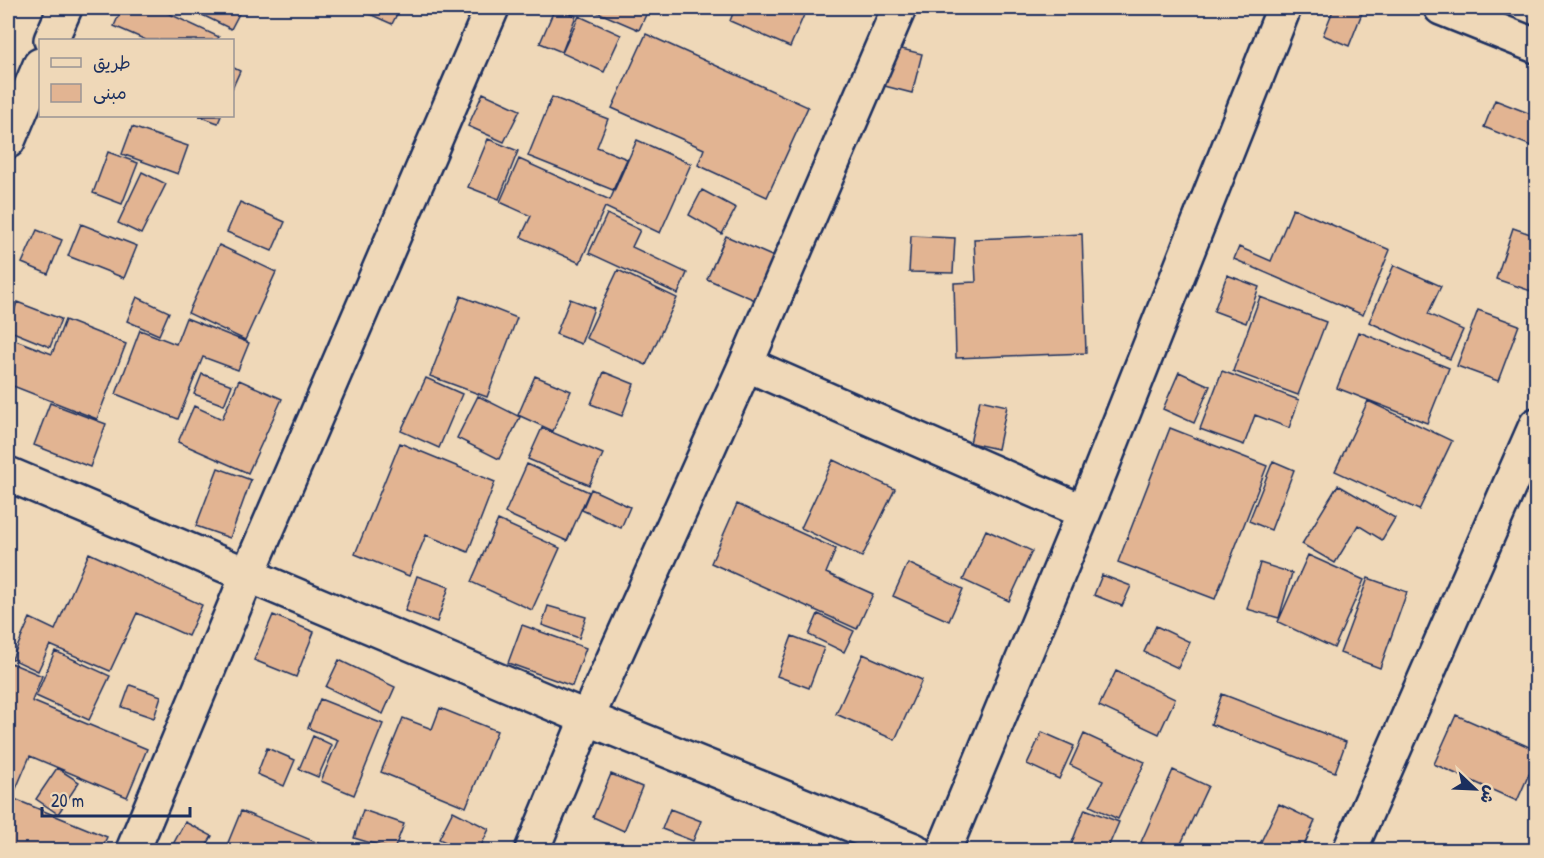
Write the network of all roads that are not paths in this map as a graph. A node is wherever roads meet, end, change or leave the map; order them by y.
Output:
1 (65, 8) edge
2 (492, 8) edge
3 (899, 8) edge
4 (1284, 8) edge
5 (1441, 8) edge
6 (51, 39) edge
7 (1536, 46) edge
8 (39, 67) edge
9 (8, 141) edge
10 (746, 364) junction
11 (1536, 425) edge
12 (8, 474) edge
13 (1084, 512) junction
14 (248, 574) junction
15 (587, 718) junction
16 (133, 850) edge
17 (532, 850) edge
18 (914, 850) edge
19 (944, 850) edge
20 (1350, 850) edge

1 - 6 street
2 - 14 street
3 - 10 street
4 - 13 street
5 - 7 street
8 - 9 street
10 - 13 street
10 - 15 street
11 - 20 street
12 - 14 street
13 - 19 street
14 - 15 street
14 - 16 street
15 - 17 street
15 - 18 street

